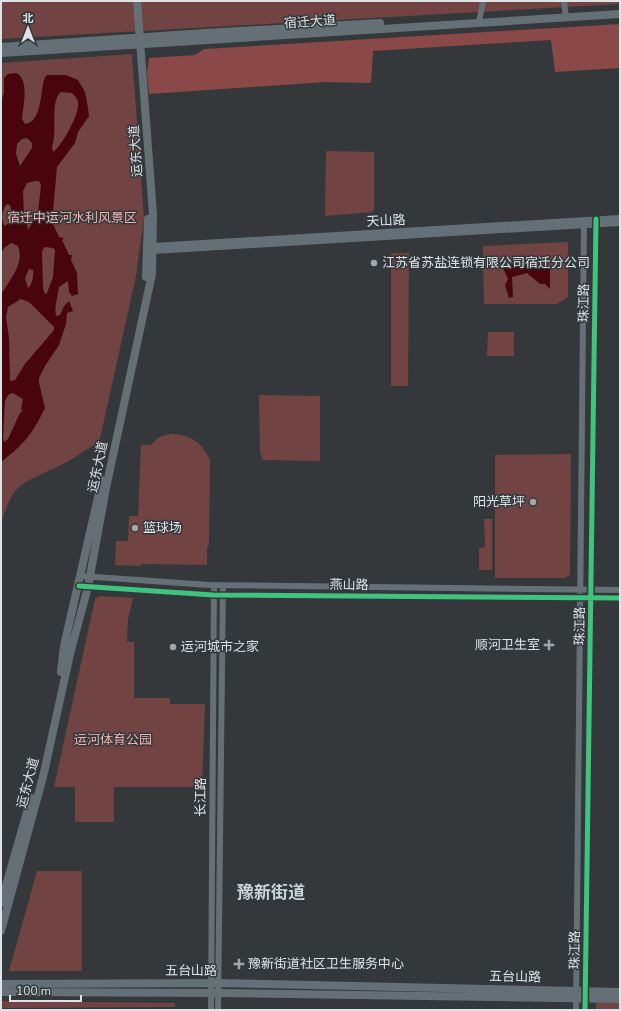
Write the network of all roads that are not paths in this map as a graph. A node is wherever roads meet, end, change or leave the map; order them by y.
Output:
1 (132, 1) edge
2 (137, 1) edge
3 (483, 1) edge
4 (564, 1) edge
5 (620, 9) edge
6 (566, 14) junction
7 (620, 14) edge
8 (479, 19) junction
9 (137, 42) junction
10 (1, 47) edge
11 (1, 53) edge
12 (620, 218) edge
13 (596, 222) junction
14 (584, 223) junction
15 (620, 223) edge
16 (153, 248) junction
17 (85, 576) junction
18 (214, 585) junction
19 (223, 585) junction
20 (83, 586) junction
21 (580, 589) junction
22 (591, 589) junction
23 (620, 590) edge
24 (223, 594) junction
25 (213, 595) junction
26 (580, 598) junction
27 (591, 598) junction
28 (620, 598) edge
29 (1, 902) edge
30 (1, 930) edge
31 (215, 983) junction
32 (1, 984) edge
33 (1, 992) edge
34 (620, 992) edge
35 (215, 993) junction
36 (576, 994) junction
37 (585, 995) junction
38 (620, 999) edge
39 (211, 1010) edge
40 (218, 1010) edge
41 (576, 1010) edge
42 (585, 1010) edge

1 - 9 main road, 运东大道
2 - 9 main road, 运东大道
3 - 8 street
4 - 6 street
5 - 6 main road, 宿迁大道
6 - 7 main road, 宿迁大道
6 - 8 main road, 宿迁大道
8 - 9 main road, 宿迁大道
9 - 10 main road, 宿迁大道
9 - 11 main road, 宿迁大道
9 - 16 main road, 运东大道
9 - 17 main road, 运东大道
12 - 13 street, 天山路
13 - 14 street, 天山路
13 - 15 street, 天山路
13 - 22 street, 珠江路
14 - 16 street, 天山路
14 - 21 street, 珠江路
16 - 17 main road, 运东大道
17 - 18 street, 燕山路
17 - 20 main road, 运东大道
18 - 19 street, 燕山路
18 - 25 street, 长江路
19 - 21 street, 燕山路
19 - 24 street, 长江路
20 - 25 street, 燕山路
20 - 29 main road, 运东大道
20 - 30 main road, 运东大道
21 - 22 street, 燕山路
21 - 26 street, 珠江路
22 - 23 street, 燕山路
22 - 27 street, 珠江路
24 - 25 street, 燕山路
24 - 26 street, 燕山路
24 - 31 street, 长江路
25 - 31 street, 长江路
26 - 27 street, 燕山路
26 - 36 street, 珠江路
27 - 28 street, 燕山路
27 - 37 street, 珠江路
31 - 32 main road, 五台山路
31 - 35 street, 长江路
31 - 36 main road, 五台山路
33 - 35 main road, 五台山路
34 - 37 main road, 五台山路
35 - 36 main road, 五台山路
35 - 39 street, 长江路
35 - 40 street, 长江路
36 - 37 main road, 五台山路
36 - 41 street, 珠江路
37 - 38 main road, 五台山路
37 - 42 street, 珠江路

